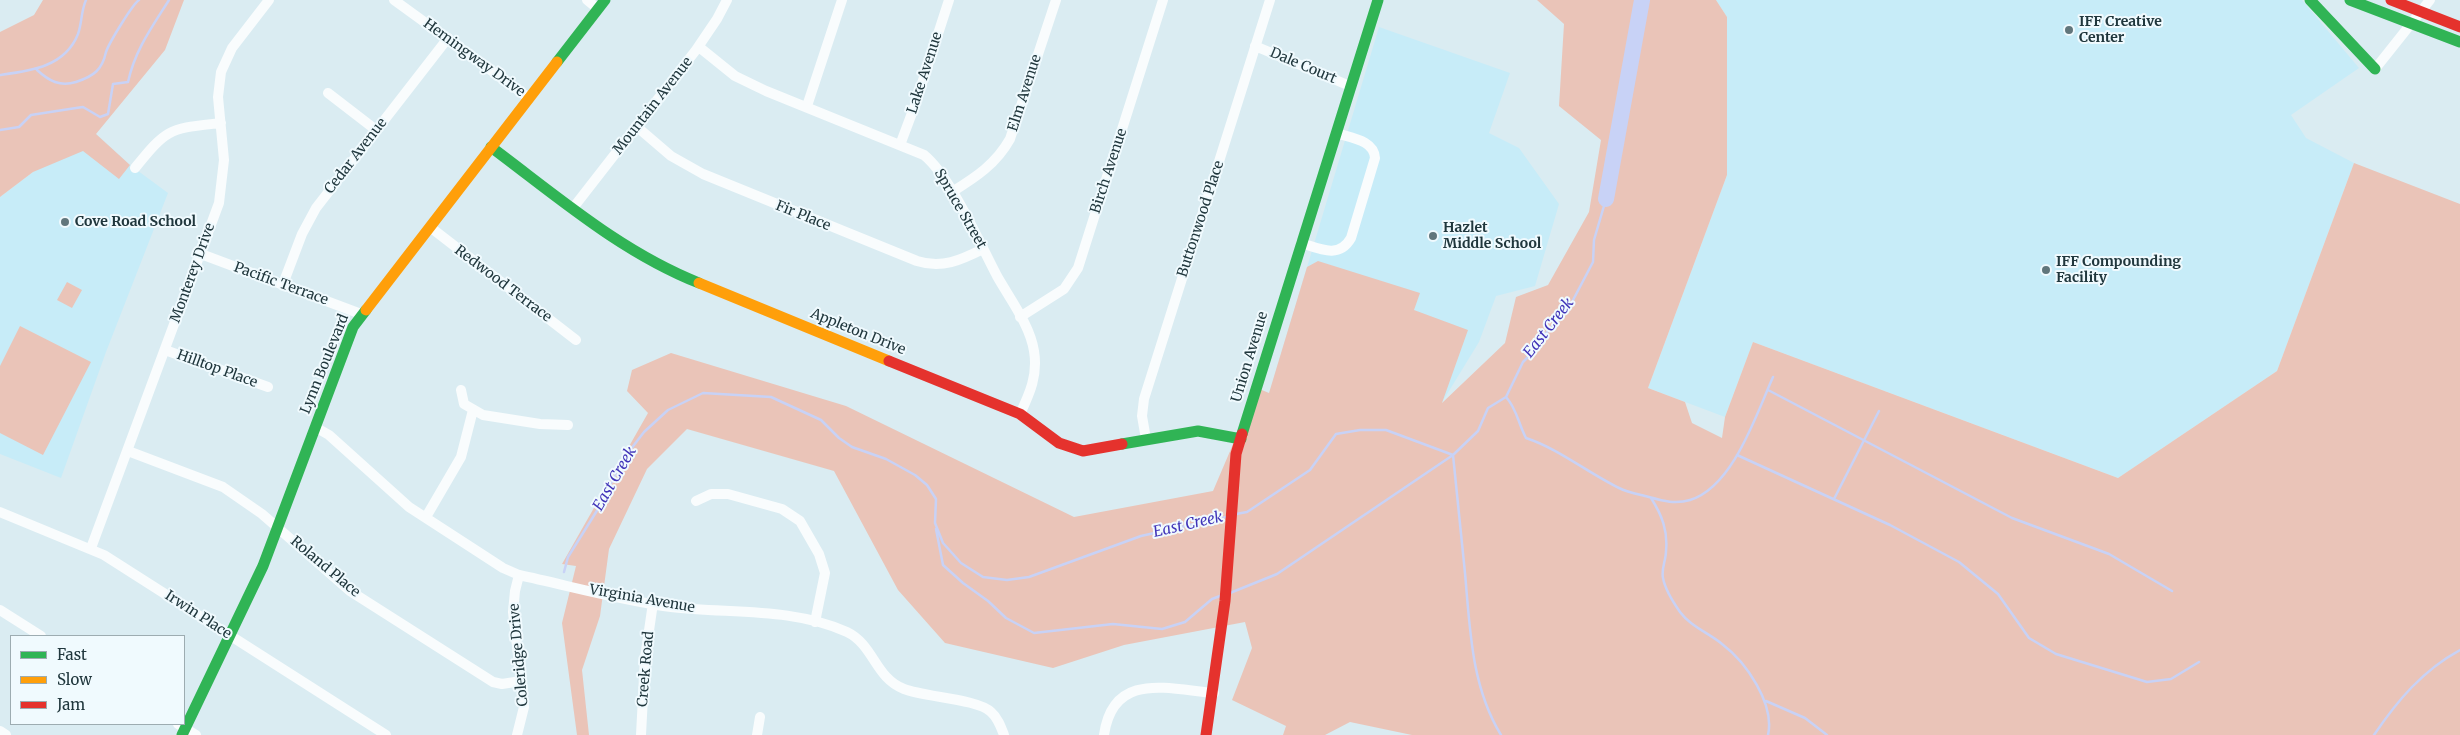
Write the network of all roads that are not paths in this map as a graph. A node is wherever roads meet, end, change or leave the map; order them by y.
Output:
1 (269, 0) edge
2 (394, 0) edge
3 (587, 0) edge
4 (727, 0) edge
5 (842, 0) edge
6 (949, 0) edge
7 (1056, 0) edge
8 (1163, 0) edge
9 (1270, 0) edge
10 (1378, 0) edge
11 (2310, 0) edge
12 (2350, 0) edge
13 (2391, 0) edge
14 (2430, 0) edge
15 (601, 4) edge
16 (2421, 12) junction
17 (2412, 23) junction
18 (2460, 27) edge
19 (448, 38) junction
20 (2460, 42) edge
21 (1256, 46) junction
22 (699, 47) junction
23 (2374, 68) joint
24 (1350, 86) junction
25 (328, 93) dead end
26 (529, 98) junction
27 (807, 106) junction
28 (221, 123) junction
29 (636, 126) junction
30 (376, 130) junction
31 (1336, 133) junction
32 (900, 145) junction
33 (492, 147) junction
34 (135, 168) dead end
35 (952, 192) junction
36 (573, 208) junction
37 (430, 227) junction
38 (1302, 243) junction
39 (983, 249) junction
40 (201, 254) junction
41 (283, 284) junction
42 (361, 314) junction
43 (1020, 317) junction
44 (576, 340) dead end
45 (165, 350) junction
46 (268, 387) dead end
47 (461, 390) dead end
48 (472, 410) junction
49 (1020, 414) junction
50 (568, 425) dead end
51 (315, 427) junction
52 (1146, 439) junction
53 (1241, 439) junction
54 (128, 450) junction
55 (696, 501) dead end
56 (0, 512) edge
57 (426, 517) junction
58 (278, 527) junction
59 (92, 548) junction
60 (519, 575) junction
61 (653, 603) junction
62 (0, 610) edge
63 (815, 622) junction
64 (39, 635) edge
65 (230, 635) junction
66 (521, 681) junction
67 (1214, 693) junction
68 (760, 718) dead end
69 (185, 723) edge
70 (182, 729) edge
71 (0, 731) edge
72 (6, 735) edge
73 (196, 735) edge
74 (386, 735) edge
75 (517, 735) edge
76 (641, 735) edge
77 (757, 735) edge
78 (1004, 735) edge
79 (1104, 735) edge
80 (1206, 735) edge

1 - 28 street, Monterey Drive
2 - 19 street, Hemingway Drive
3 - 15 street
4 - 22 street, Mountain Avenue
5 - 27 street
6 - 32 street, Lake Avenue
7 - 35 street, Elm Avenue
8 - 43 street, Birch Avenue
9 - 21 street, Buttonwood Place
10 - 24 main road, Union Avenue
11 - 23 main road
12 - 17 main road
13 - 16 main road
14 - 16 street
15 - 26 main road, Lynn Boulevard
16 - 17 street
16 - 18 main road
17 - 20 main road
17 - 23 street
19 - 26 street, Hemingway Drive
19 - 30 street, Cedar Avenue
21 - 24 street, Dale Court
21 - 52 street, Buttonwood Place
22 - 27 street, Spruce Street
22 - 29 street, Mountain Avenue
24 - 31 main road, Union Avenue
25 - 30 street
26 - 33 main road, Lynn Boulevard
27 - 32 street, Spruce Street
28 - 34 street
28 - 40 street, Monterey Drive
29 - 36 street, Mountain Avenue
29 - 39 street, Fir Place
30 - 41 street, Cedar Avenue
31 - 38 main road, Union Avenue
31 - 38 street
32 - 35 street, Spruce Street
33 - 36 main road, Appleton Drive
33 - 37 main road, Lynn Boulevard
35 - 39 street, Spruce Street
36 - 49 main road, Appleton Drive
37 - 42 main road, Lynn Boulevard
37 - 44 street, Redwood Terrace
38 - 53 main road, Union Avenue
39 - 43 street, Spruce Street
40 - 41 street, Pacific Terrace
40 - 45 street, Monterey Drive
41 - 42 street, Pacific Terrace
42 - 51 main road, Lynn Boulevard
43 - 49 street, Spruce Street
45 - 46 street, Hilltop Place
45 - 54 street, Monterey Drive
47 - 48 street
48 - 50 street
48 - 57 street
49 - 52 main road, Appleton Drive
51 - 57 street, Virginia Avenue
51 - 58 main road, Lynn Boulevard
52 - 53 main road, Appleton Drive
53 - 67 main road, Union Avenue
54 - 58 street, Roland Place
54 - 59 street, Monterey Drive
55 - 63 street
56 - 59 street, Irwin Place
57 - 60 street, Virginia Avenue
58 - 65 main road, Lynn Boulevard
58 - 66 street, Roland Place
59 - 65 street, Irwin Place
60 - 61 street, Virginia Avenue
60 - 66 street, Coleridge Drive
61 - 63 street, Virginia Avenue
61 - 76 street, Creek Road
62 - 64 street
63 - 78 street, Virginia Avenue
65 - 69 main road, Lynn Boulevard
65 - 74 street, Irwin Place
66 - 75 street, Coleridge Drive
67 - 79 street
67 - 80 main road, Union Avenue
68 - 77 street
70 - 73 street
71 - 72 street

